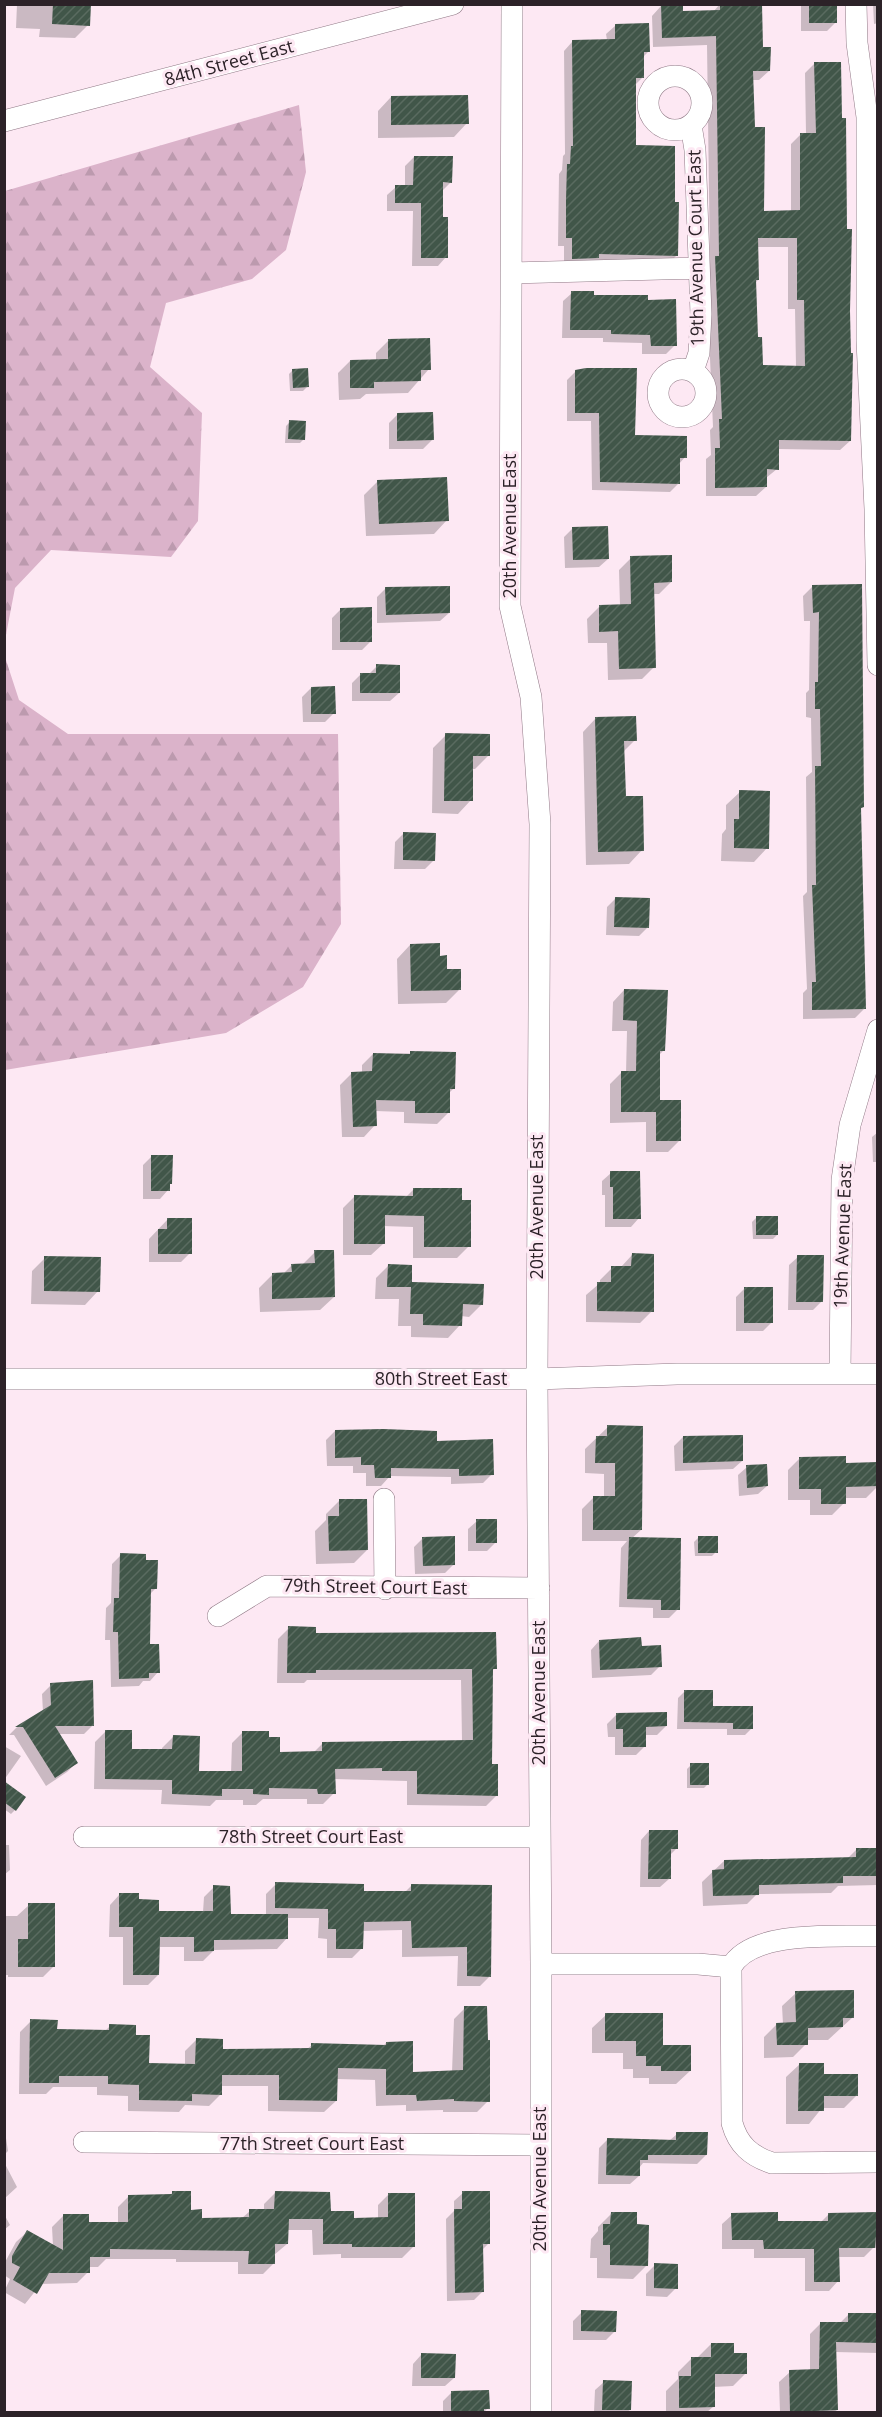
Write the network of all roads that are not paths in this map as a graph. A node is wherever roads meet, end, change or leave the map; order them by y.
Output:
1 (453, 4) edge
2 (512, 4) edge
3 (855, 4) edge
4 (4, 121) edge
5 (691, 125) dead end
6 (699, 268) junction
7 (511, 273) junction
8 (693, 371) dead end
9 (878, 665) edge
10 (878, 1030) edge
11 (840, 1374) junction
12 (878, 1374) edge
13 (4, 1379) edge
14 (537, 1379) junction
15 (384, 1499) dead end
16 (385, 1588) junction
17 (539, 1588) junction
18 (218, 1616) dead end
19 (84, 1837) dead end
20 (539, 1837) junction
21 (878, 1936) edge
22 (541, 1964) junction
23 (731, 1967) junction
24 (84, 2142) dead end
25 (540, 2145) junction
26 (878, 2162) edge
27 (541, 2412) edge

1 - 4 street, 84th Street East
2 - 7 street, 20th Avenue East
3 - 9 street
5 - 6 street, 19th Avenue Court East
6 - 7 street
6 - 8 street, 19th Avenue Court East
7 - 14 street, 20th Avenue East
10 - 11 street, 19th Avenue East
11 - 12 street, 80th Street East
11 - 14 street, 80th Street East
13 - 14 street, 80th Street East
14 - 17 street, 20th Avenue East
15 - 16 street
16 - 17 street, 79th Street Court East
16 - 18 street, 79th Street Court East
17 - 20 street, 20th Avenue East
19 - 20 street, 78th Street Court East
20 - 22 street, 20th Avenue East
21 - 23 street
22 - 23 street
22 - 25 street, 20th Avenue East
23 - 26 street
24 - 25 street, 77th Street Court East
25 - 27 street, 20th Avenue East

